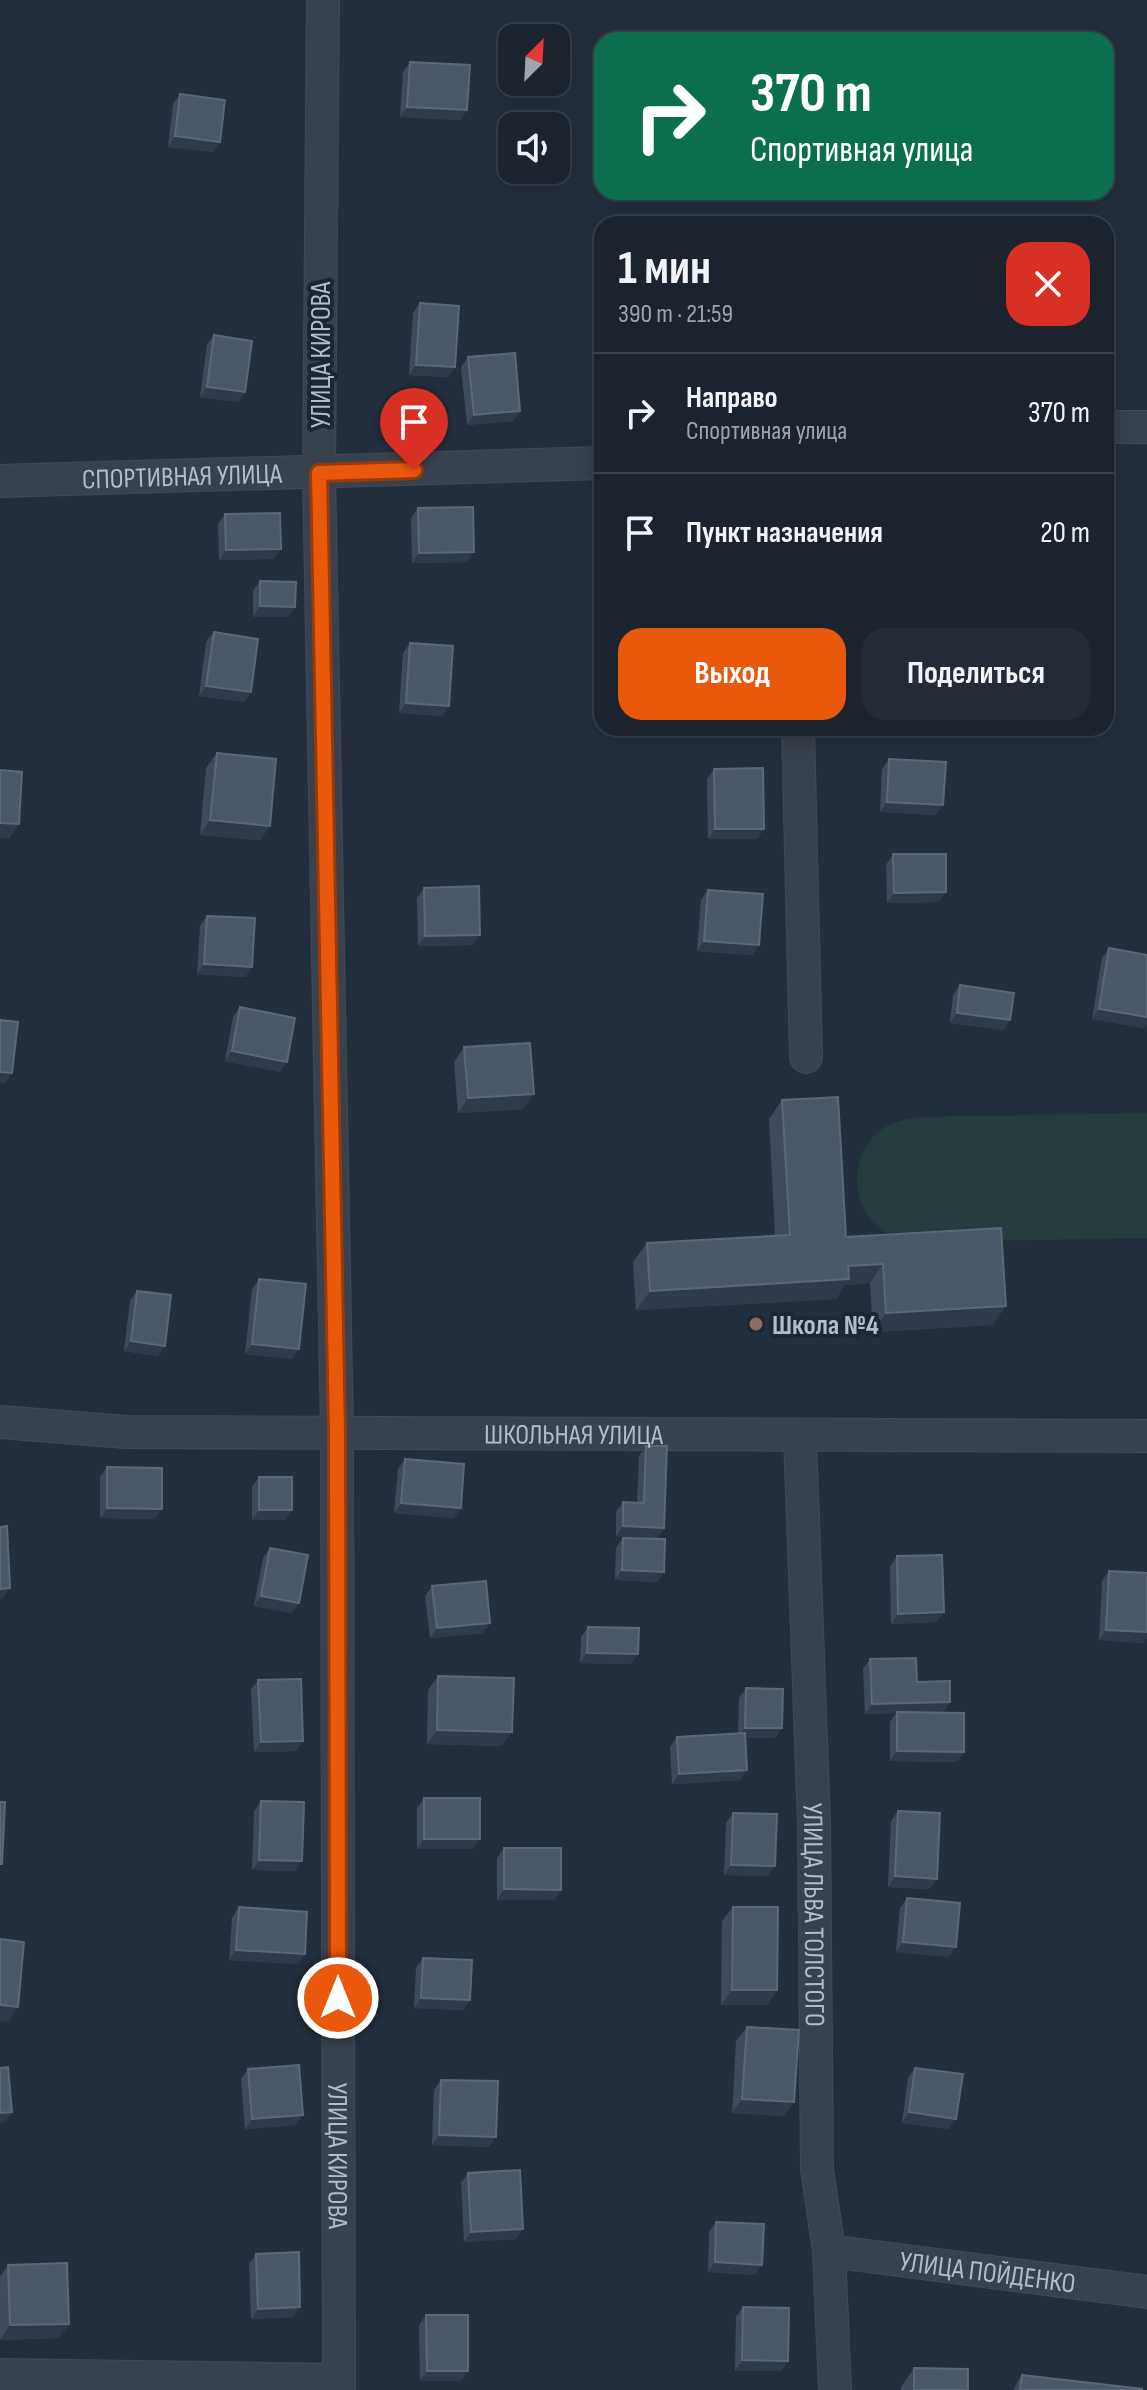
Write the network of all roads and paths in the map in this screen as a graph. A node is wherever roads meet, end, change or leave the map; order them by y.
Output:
1 (323, 0) edge
2 (1114, 427) edge
3 (1147, 427) edge
4 (594, 463) edge
5 (319, 473) junction
6 (0, 481) edge
7 (798, 736) edge
8 (806, 1057) dead end
9 (0, 1422) edge
10 (337, 1433) junction
11 (1147, 1436) edge
12 (800, 1437) junction
13 (829, 2251) junction
14 (1147, 2292) edge
15 (0, 2375) edge
16 (339, 2385) edge
17 (835, 2390) edge

1 - 5 street, УЛИЦА КИРОВА
2 - 3 street
4 - 5 street, СПОРТИВНАЯ УЛИЦА
5 - 6 street, СПОРТИВНАЯ УЛИЦА
5 - 10 street, УЛИЦА КИРОВА
7 - 8 street
9 - 10 street, ШКОЛЬНАЯ УЛИЦА
10 - 12 street, ШКОЛЬНАЯ УЛИЦА
10 - 16 street, УЛИЦА КИРОВА
11 - 12 street, ШКОЛЬНАЯ УЛИЦА
12 - 13 street, УЛИЦА ЛЬВА ТОЛСТОГО
13 - 14 street, УЛИЦА ПОЙДЕНКО
13 - 17 street, УЛИЦА ЛЬВА ТОЛСТОГО
15 - 16 street

